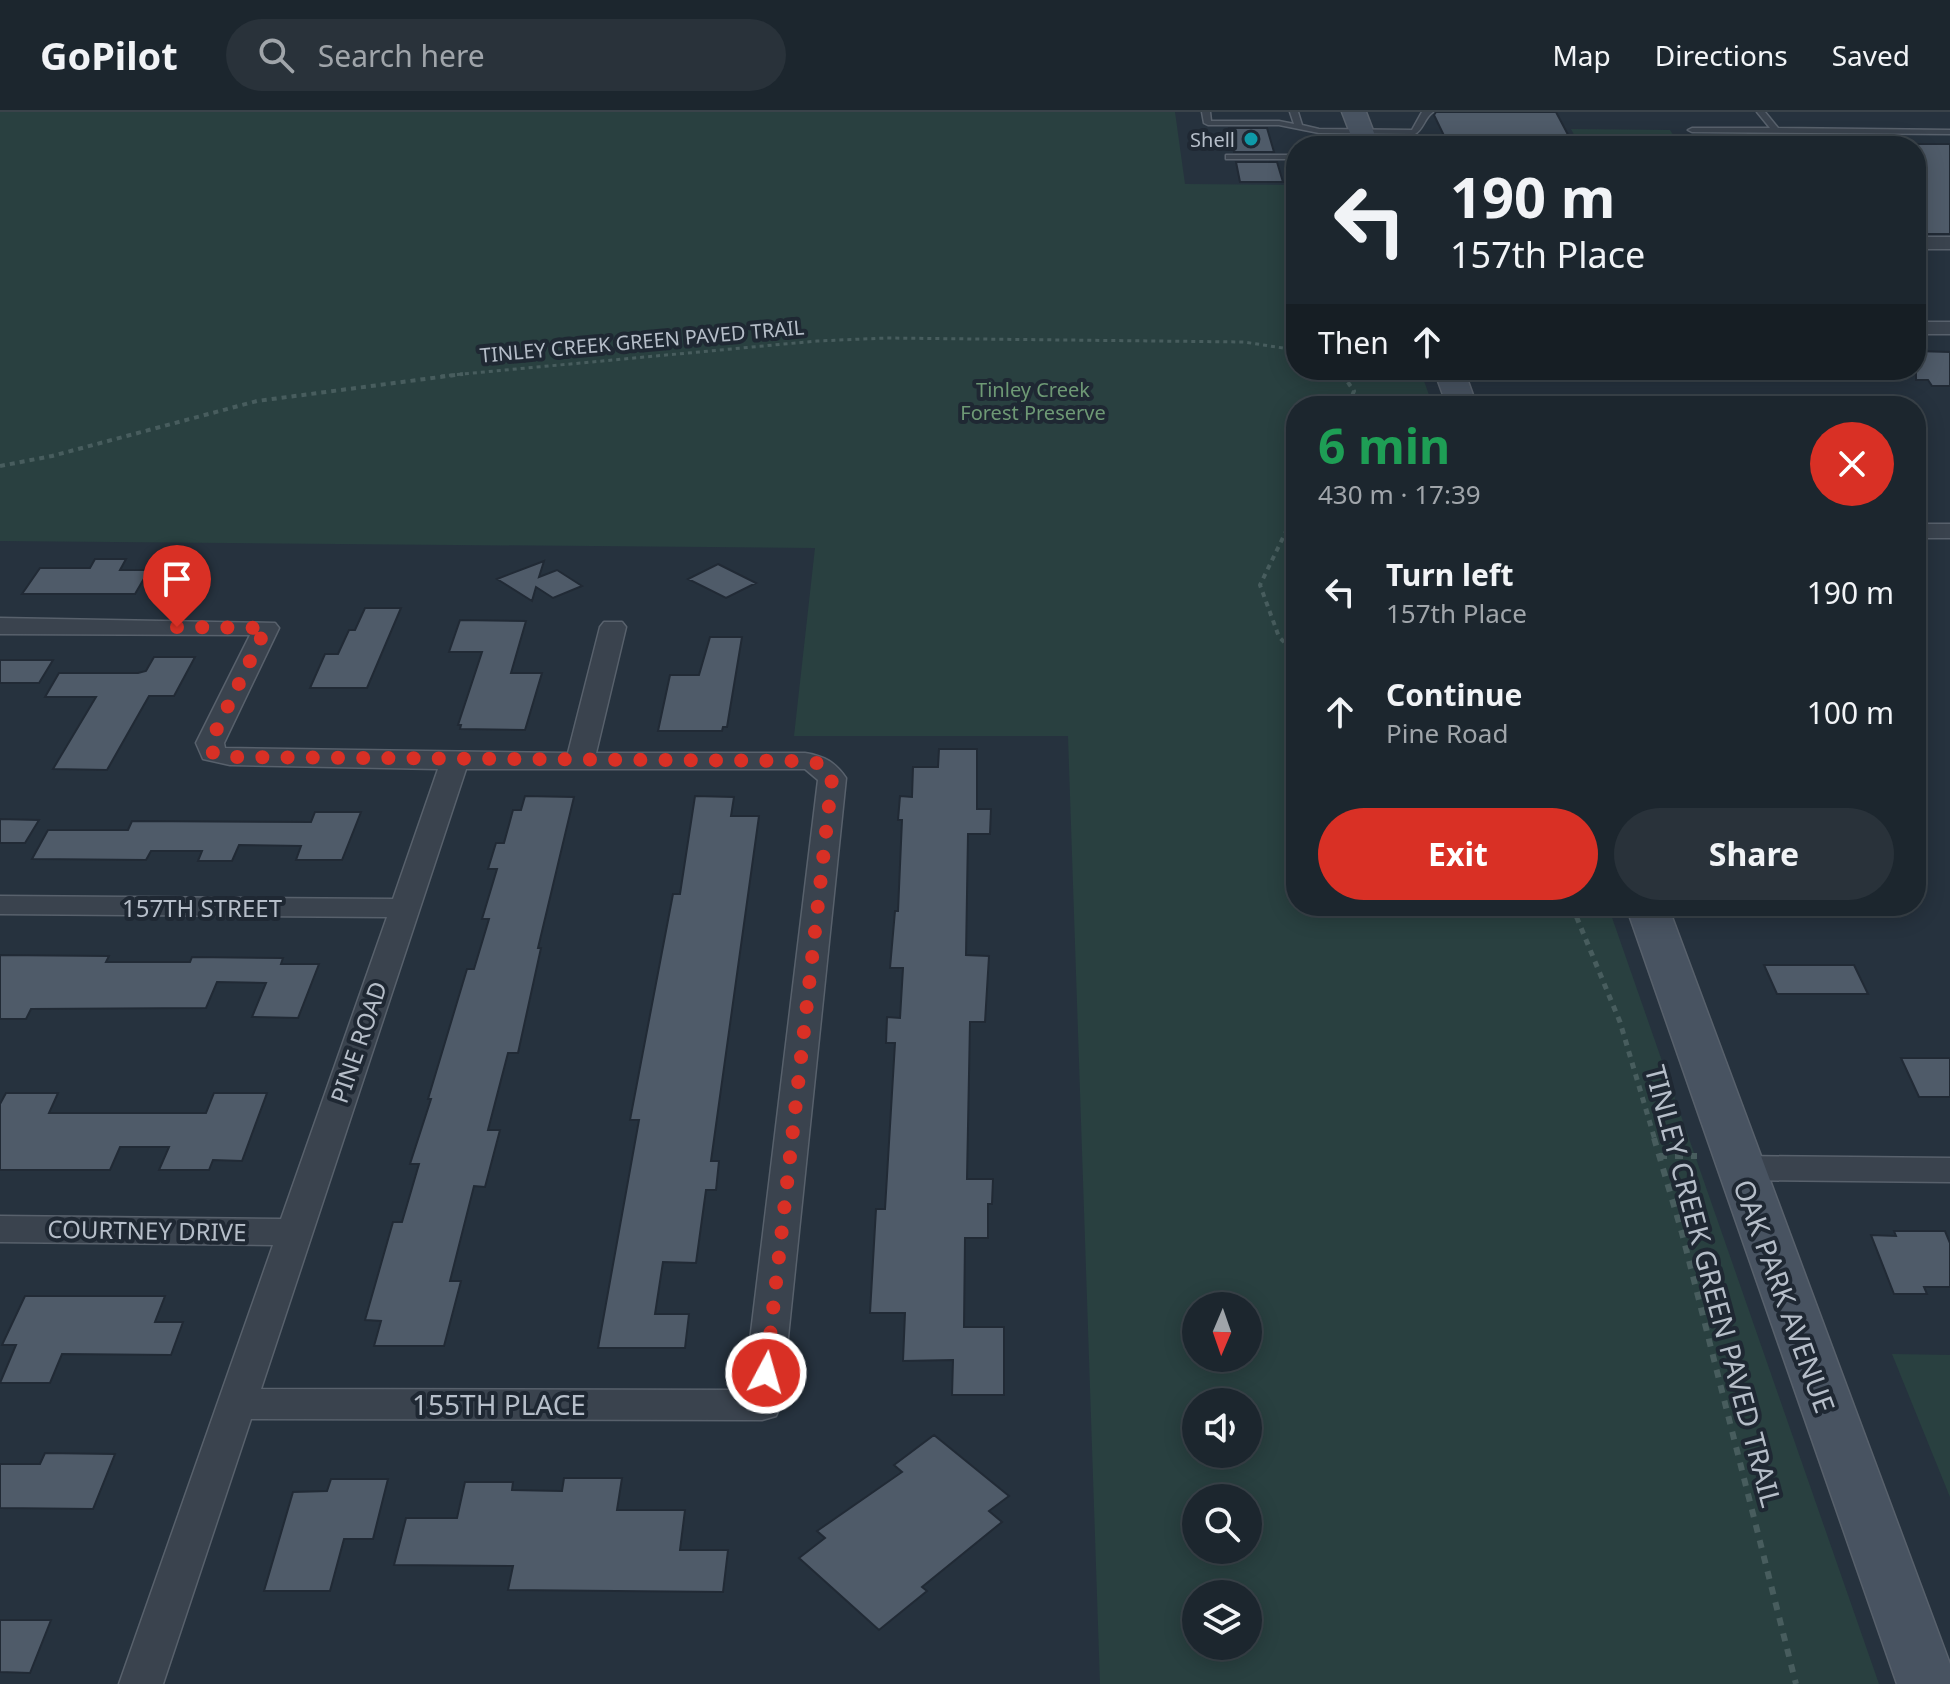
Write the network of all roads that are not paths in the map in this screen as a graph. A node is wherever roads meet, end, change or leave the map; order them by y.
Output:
1 (1206, 112) edge
2 (1294, 112) edge
3 (1429, 112) edge
4 (1761, 112) edge
5 (1299, 127) junction
6 (1361, 130) edge
7 (1776, 131) junction
8 (1950, 132) edge
9 (1695, 134) dead end
10 (1229, 157) dead end
11 (1286, 157) edge
12 (1926, 243) edge
13 (1950, 243) edge
14 (1926, 328) edge
15 (1950, 328) edge
16 (1926, 531) edge
17 (1950, 531) edge
18 (0, 626) edge
19 (613, 627) dead end
20 (580, 760) junction
21 (455, 761) junction
22 (0, 905) edge
23 (403, 908) junction
24 (1650, 916) edge
25 (1718, 1162) junction
26 (1950, 1170) edge
27 (0, 1229) edge
28 (293, 1232) junction
29 (235, 1404) junction
30 (141, 1684) edge
31 (1927, 1684) edge

1 - 5 lane
2 - 5 lane
3 - 6 lane
4 - 7 lane
5 - 6 lane
7 - 8 lane
7 - 9 lane
10 - 11 lane
12 - 13 street
14 - 15 street
16 - 17 street
18 - 21 street
19 - 20 street
20 - 21 street
20 - 29 street, 155TH PLACE
21 - 23 street, PINE ROAD
22 - 23 street, 157TH STREET
23 - 28 street, PINE ROAD
24 - 25 street, OAK PARK AVENUE
25 - 26 street
25 - 31 street, OAK PARK AVENUE
27 - 28 street, COURTNEY DRIVE
28 - 29 street, PINE ROAD
29 - 30 street, PINE ROAD

